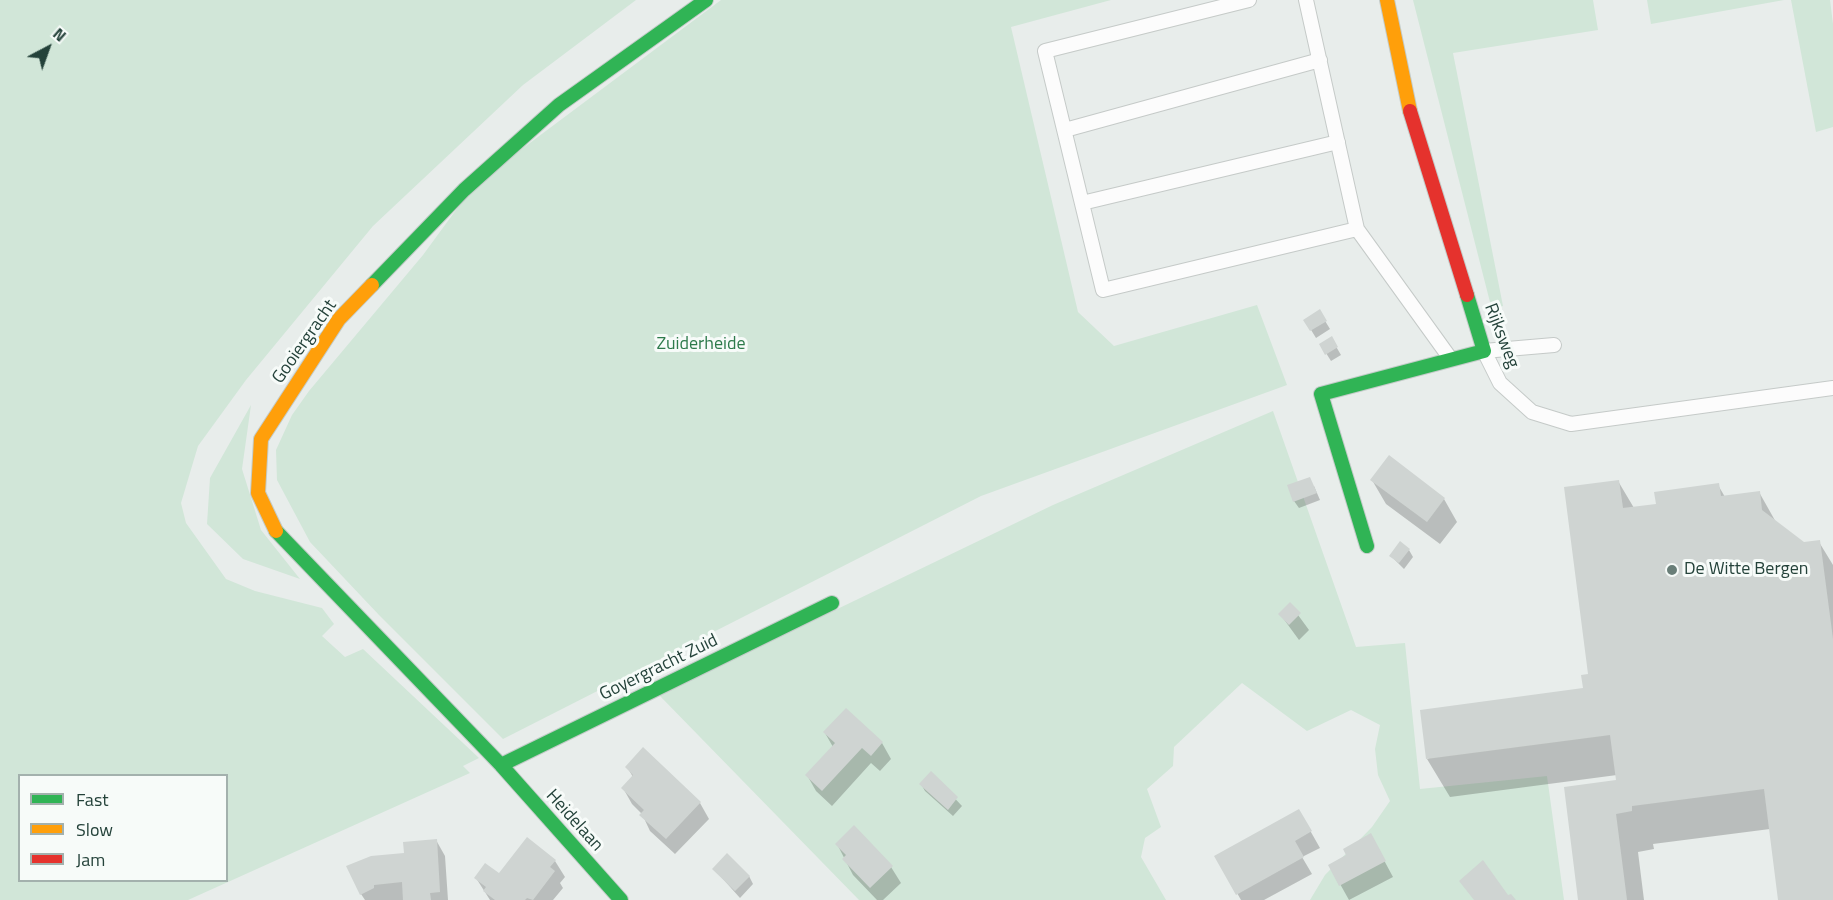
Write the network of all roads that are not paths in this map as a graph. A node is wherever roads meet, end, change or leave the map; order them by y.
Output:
1 (706, 0) edge
2 (1249, 0) edge
3 (1306, 0) edge
4 (1387, 0) edge
5 (1320, 60) junction
6 (1065, 130) junction
7 (1338, 142) junction
8 (1082, 203) junction
9 (1357, 229) junction
10 (1554, 345) dead end
11 (1484, 351) junction
12 (1449, 358) junction
13 (1833, 388) edge
14 (1367, 546) dead end
15 (832, 603) dead end
16 (501, 765) junction
17 (621, 900) edge

1 - 16 street, Gooiergracht
2 - 6 lane
3 - 5 lane
4 - 11 street, Rijksweg
5 - 6 lane
5 - 7 lane
6 - 8 lane
7 - 8 lane
7 - 9 lane
8 - 9 lane
9 - 12 lane
10 - 11 lane
11 - 12 street
11 - 13 lane, Rijksweg
12 - 14 street
15 - 16 street, Goyergracht Zuid
16 - 17 street, Heidelaan

